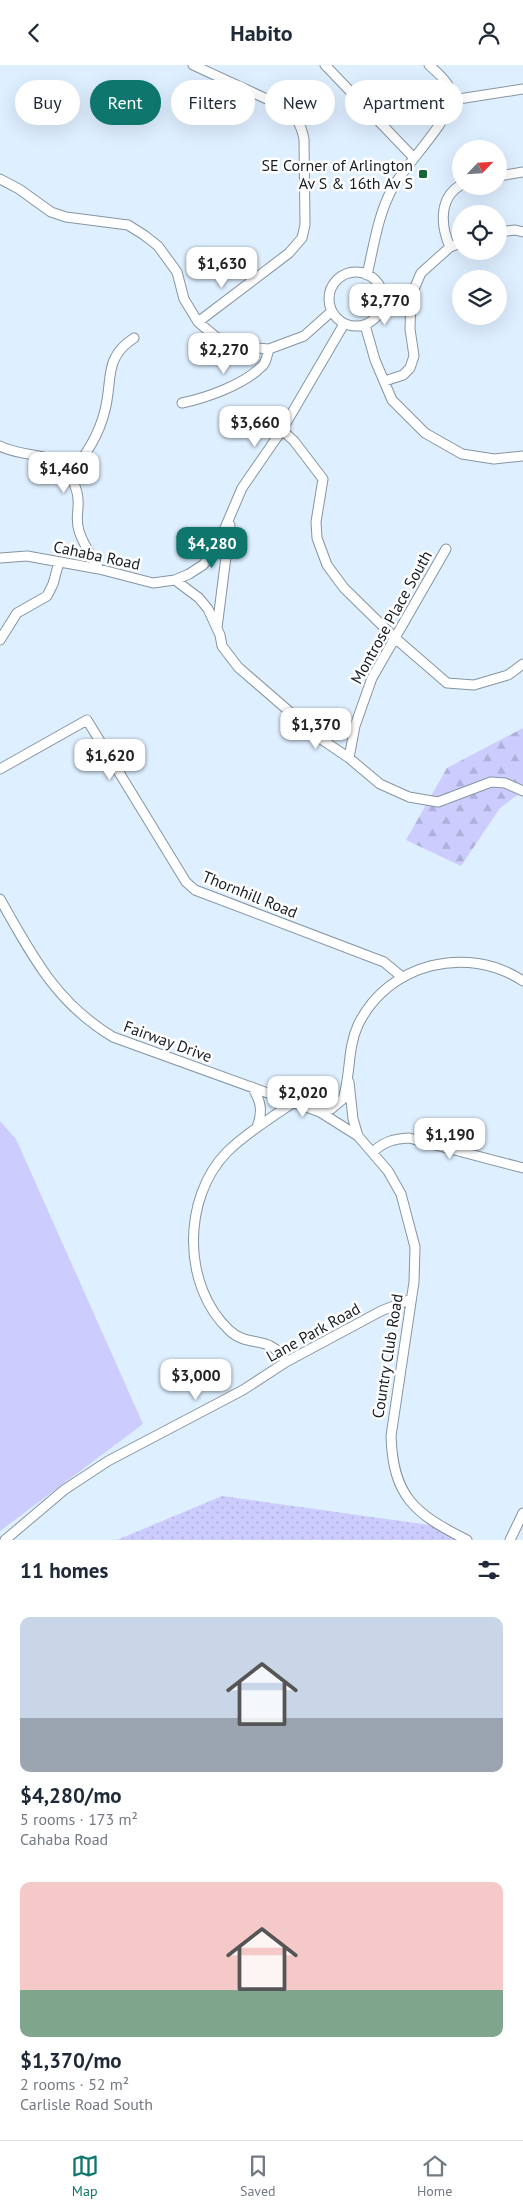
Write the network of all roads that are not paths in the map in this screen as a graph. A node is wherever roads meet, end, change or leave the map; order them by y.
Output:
1 (193, 65) edge
2 (325, 65) edge
3 (429, 65) edge
4 (443, 80) edge
5 (523, 89) edge
6 (463, 99) edge
7 (438, 125) edge
8 (413, 157) junction
9 (523, 172) edge
10 (508, 174) edge
11 (0, 179) edge
12 (452, 193) edge
13 (507, 232) edge
14 (523, 232) edge
15 (450, 247) joint
16 (368, 275) junction
17 (332, 311) junction
18 (198, 322) junction
19 (344, 324) junction
20 (365, 325) junction
21 (134, 338) dead end
22 (269, 349) junction
23 (385, 381) junction
24 (182, 403) dead end
25 (282, 430) junction
26 (0, 445) edge
27 (523, 456) edge
28 (70, 475) junction
29 (231, 512) junction
30 (446, 549) dead end
31 (2, 555) edge
32 (59, 562) junction
33 (99, 569) junction
34 (175, 580) junction
35 (217, 629) junction
36 (395, 638) junction
37 (0, 640) edge
38 (523, 664) edge
39 (349, 758) junction
40 (0, 769) edge
41 (523, 791) edge
42 (0, 899) edge
43 (402, 977) junction
44 (523, 981) edge
45 (348, 1072) junction
46 (252, 1087) junction
47 (294, 1102) junction
48 (320, 1112) junction
49 (257, 1127) junction
50 (358, 1135) junction
51 (374, 1151) junction
52 (523, 1168) edge
53 (411, 1299) junction
54 (286, 1362) junction
55 (523, 1513) edge
56 (5, 1540) edge
57 (467, 1540) edge
58 (510, 1540) edge

1 - 18 street
2 - 8 street
3 - 4 street
5 - 6 street
7 - 8 street
8 - 16 street
9 - 10 street
11 - 18 street
12 - 15 street
13 - 14 street
15 - 23 street
16 - 17 street
16 - 20 street
17 - 19 street
17 - 22 street
18 - 22 street
19 - 20 street
19 - 25 street, Cahaba Road
20 - 23 street
21 - 28 street
22 - 24 street
23 - 27 street
25 - 29 street, Cahaba Road
25 - 36 street
26 - 28 street
28 - 33 street
29 - 34 street, Cahaba Road
29 - 35 street
30 - 36 street, Montrose Place South
31 - 32 street, Cahaba Road
32 - 33 street, Cahaba Road
32 - 37 street
33 - 34 street, Cahaba Road
34 - 35 street
35 - 39 street
36 - 38 street
36 - 39 street, Montrose Place South
39 - 41 street
40 - 43 street, Thornhill Road
42 - 46 street, Fairway Drive
43 - 44 street
43 - 45 street
45 - 48 street
45 - 50 street
46 - 47 street, Fairway Drive
46 - 49 street
47 - 48 street, Fairway Drive
47 - 49 street
48 - 50 street, Fairway Drive
49 - 54 street
50 - 51 street, Fairway Drive
51 - 52 street
51 - 53 street, Country Club Road
53 - 54 street, Lane Park Road
53 - 57 street, Country Club Road
54 - 56 street, Lane Park Road
55 - 58 street

